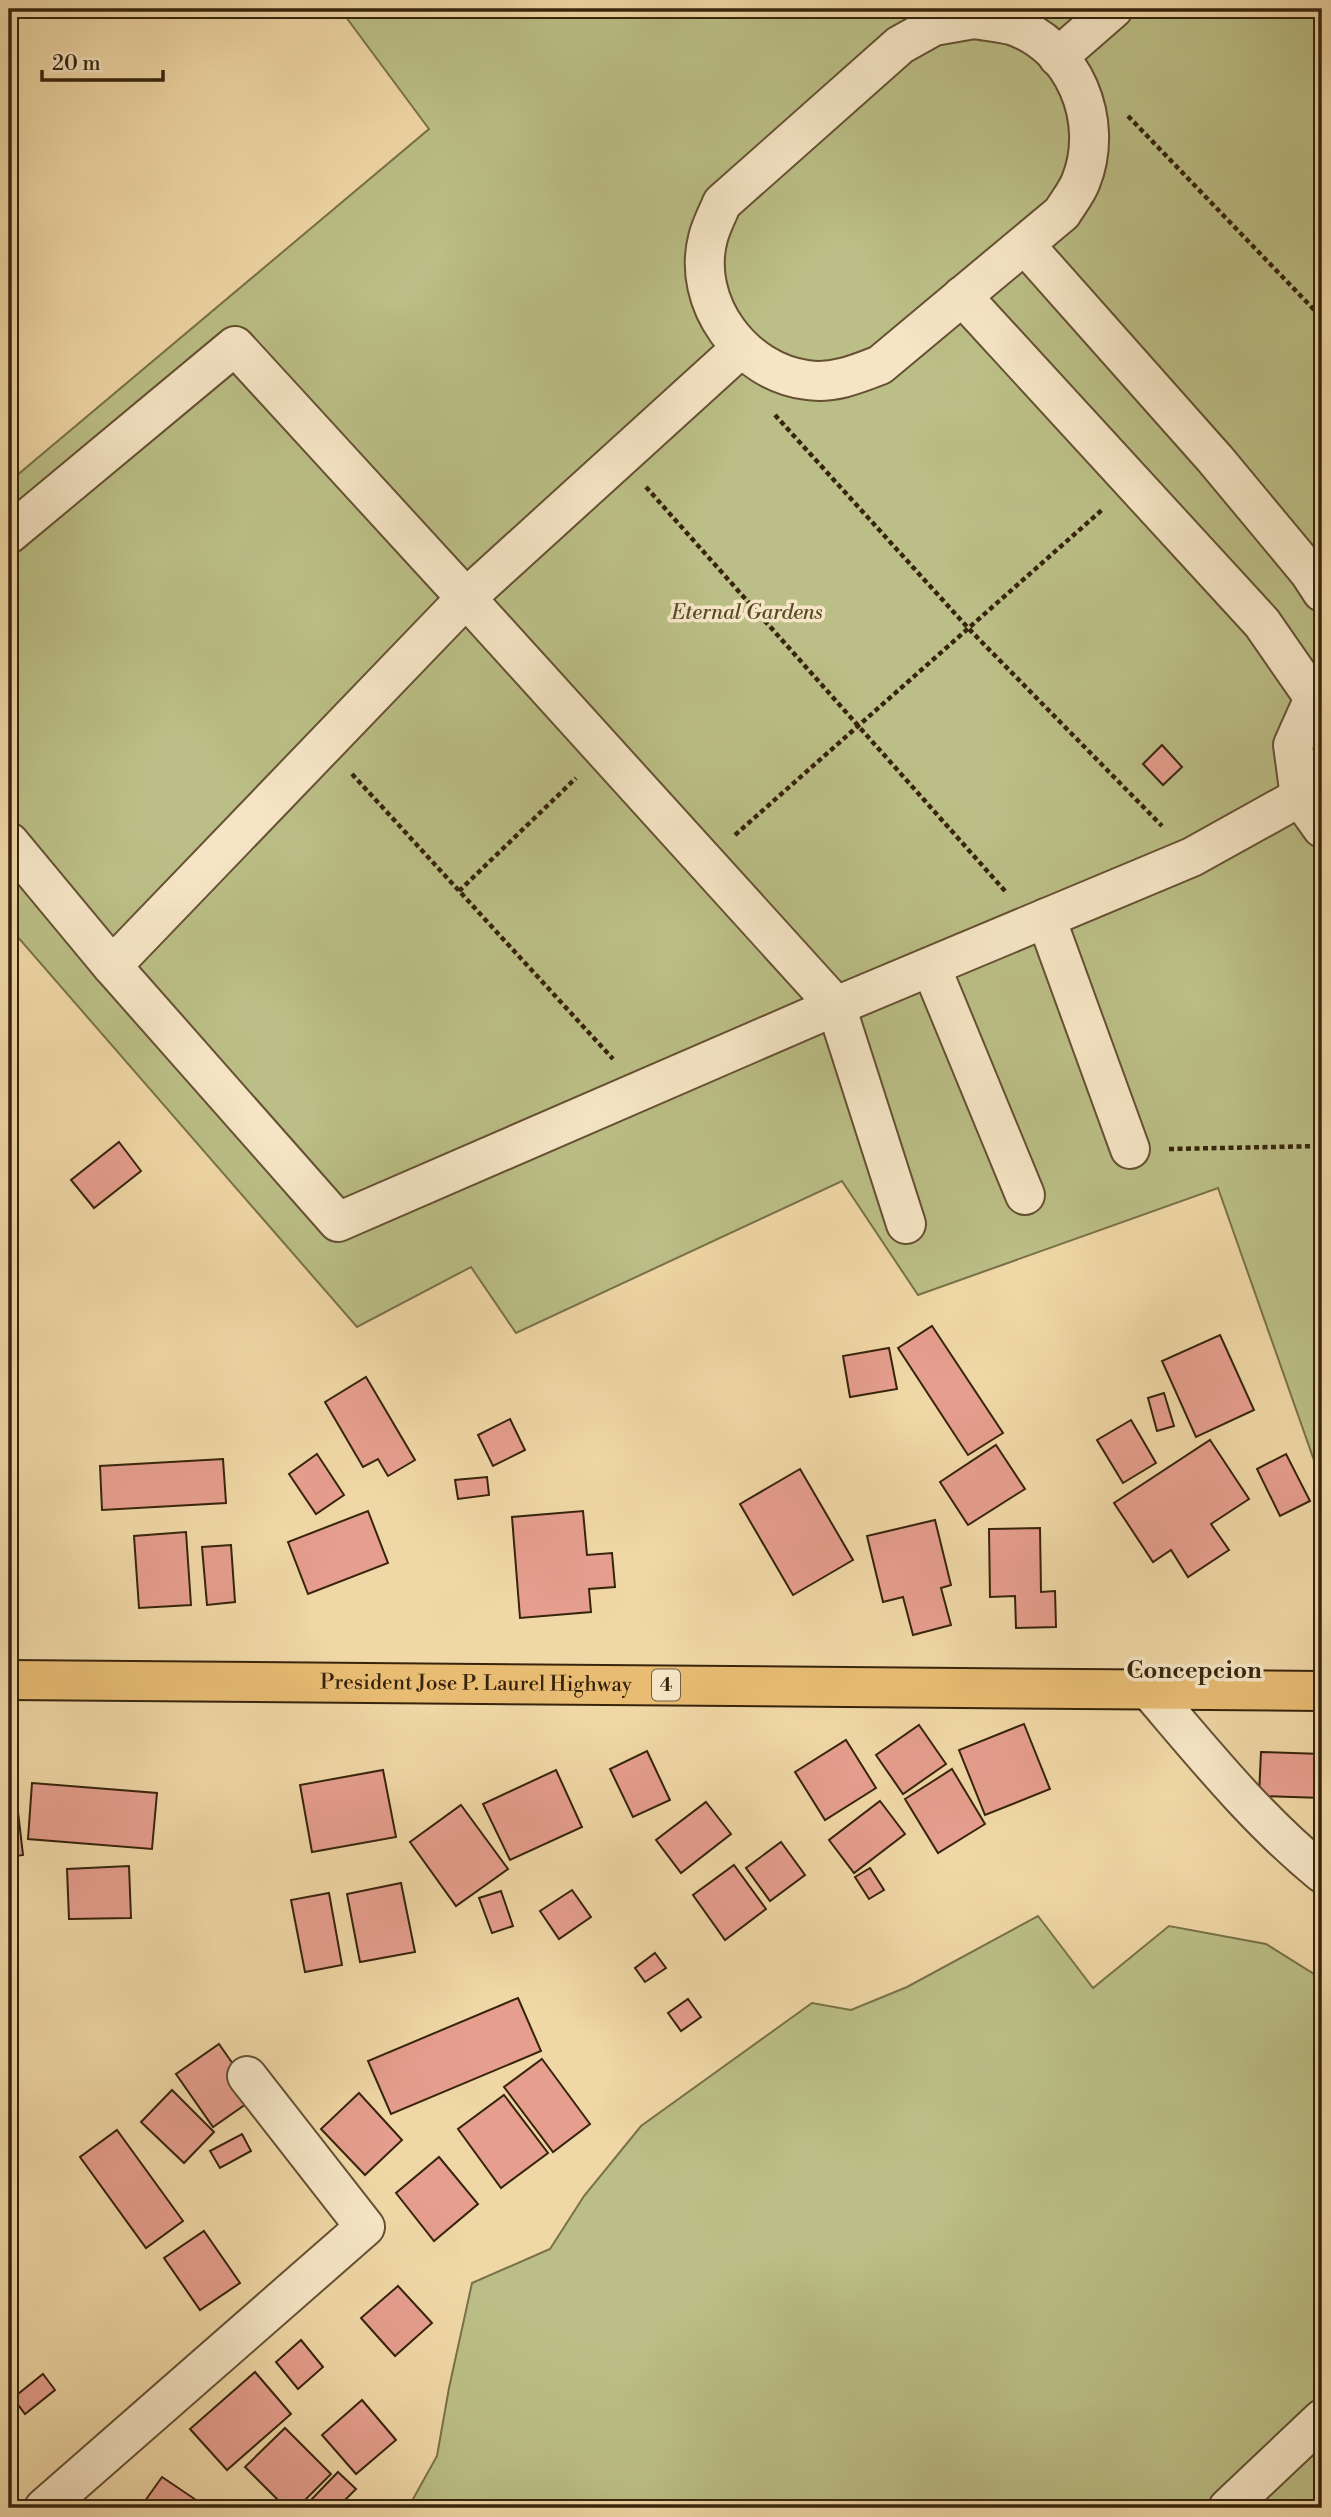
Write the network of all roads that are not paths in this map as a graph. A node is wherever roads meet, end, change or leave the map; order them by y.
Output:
1 (1113, 9) edge
2 (1058, 57) junction
3 (1024, 244) junction
4 (962, 296) junction
5 (741, 348) junction
6 (9, 534) edge
7 (1322, 592) edge
8 (466, 598) junction
9 (1318, 694) edge
10 (1300, 797) junction
11 (1322, 828) edge
12 (9, 842) edge
13 (1040, 921) junction
14 (112, 966) junction
15 (931, 967) junction
16 (836, 1006) junction
17 (1130, 1149) road end
18 (1025, 1195) dead end
19 (906, 1224) dead end
20 (9, 1680) edge
21 (1150, 1691) junction
22 (1322, 1691) edge
23 (1322, 1872) edge
24 (247, 2076) dead end
25 (1322, 2419) edge
26 (44, 2508) edge
27 (1228, 2508) edge

1 - 2 street
2 - 3 street
2 - 5 street
3 - 4 street
3 - 7 street
4 - 5 street
4 - 9 street
5 - 8 street
6 - 8 street
8 - 14 street
8 - 16 street
9 - 10 street
10 - 11 street
10 - 13 street
12 - 14 street
13 - 15 street
13 - 17 street
14 - 16 street
15 - 16 street
15 - 18 street
16 - 19 street
20 - 21 highway, President Jose P. Laurel Highway / 4
21 - 22 highway, President Jose P. Laurel Highway / 4
21 - 23 street
24 - 26 street
25 - 27 street

